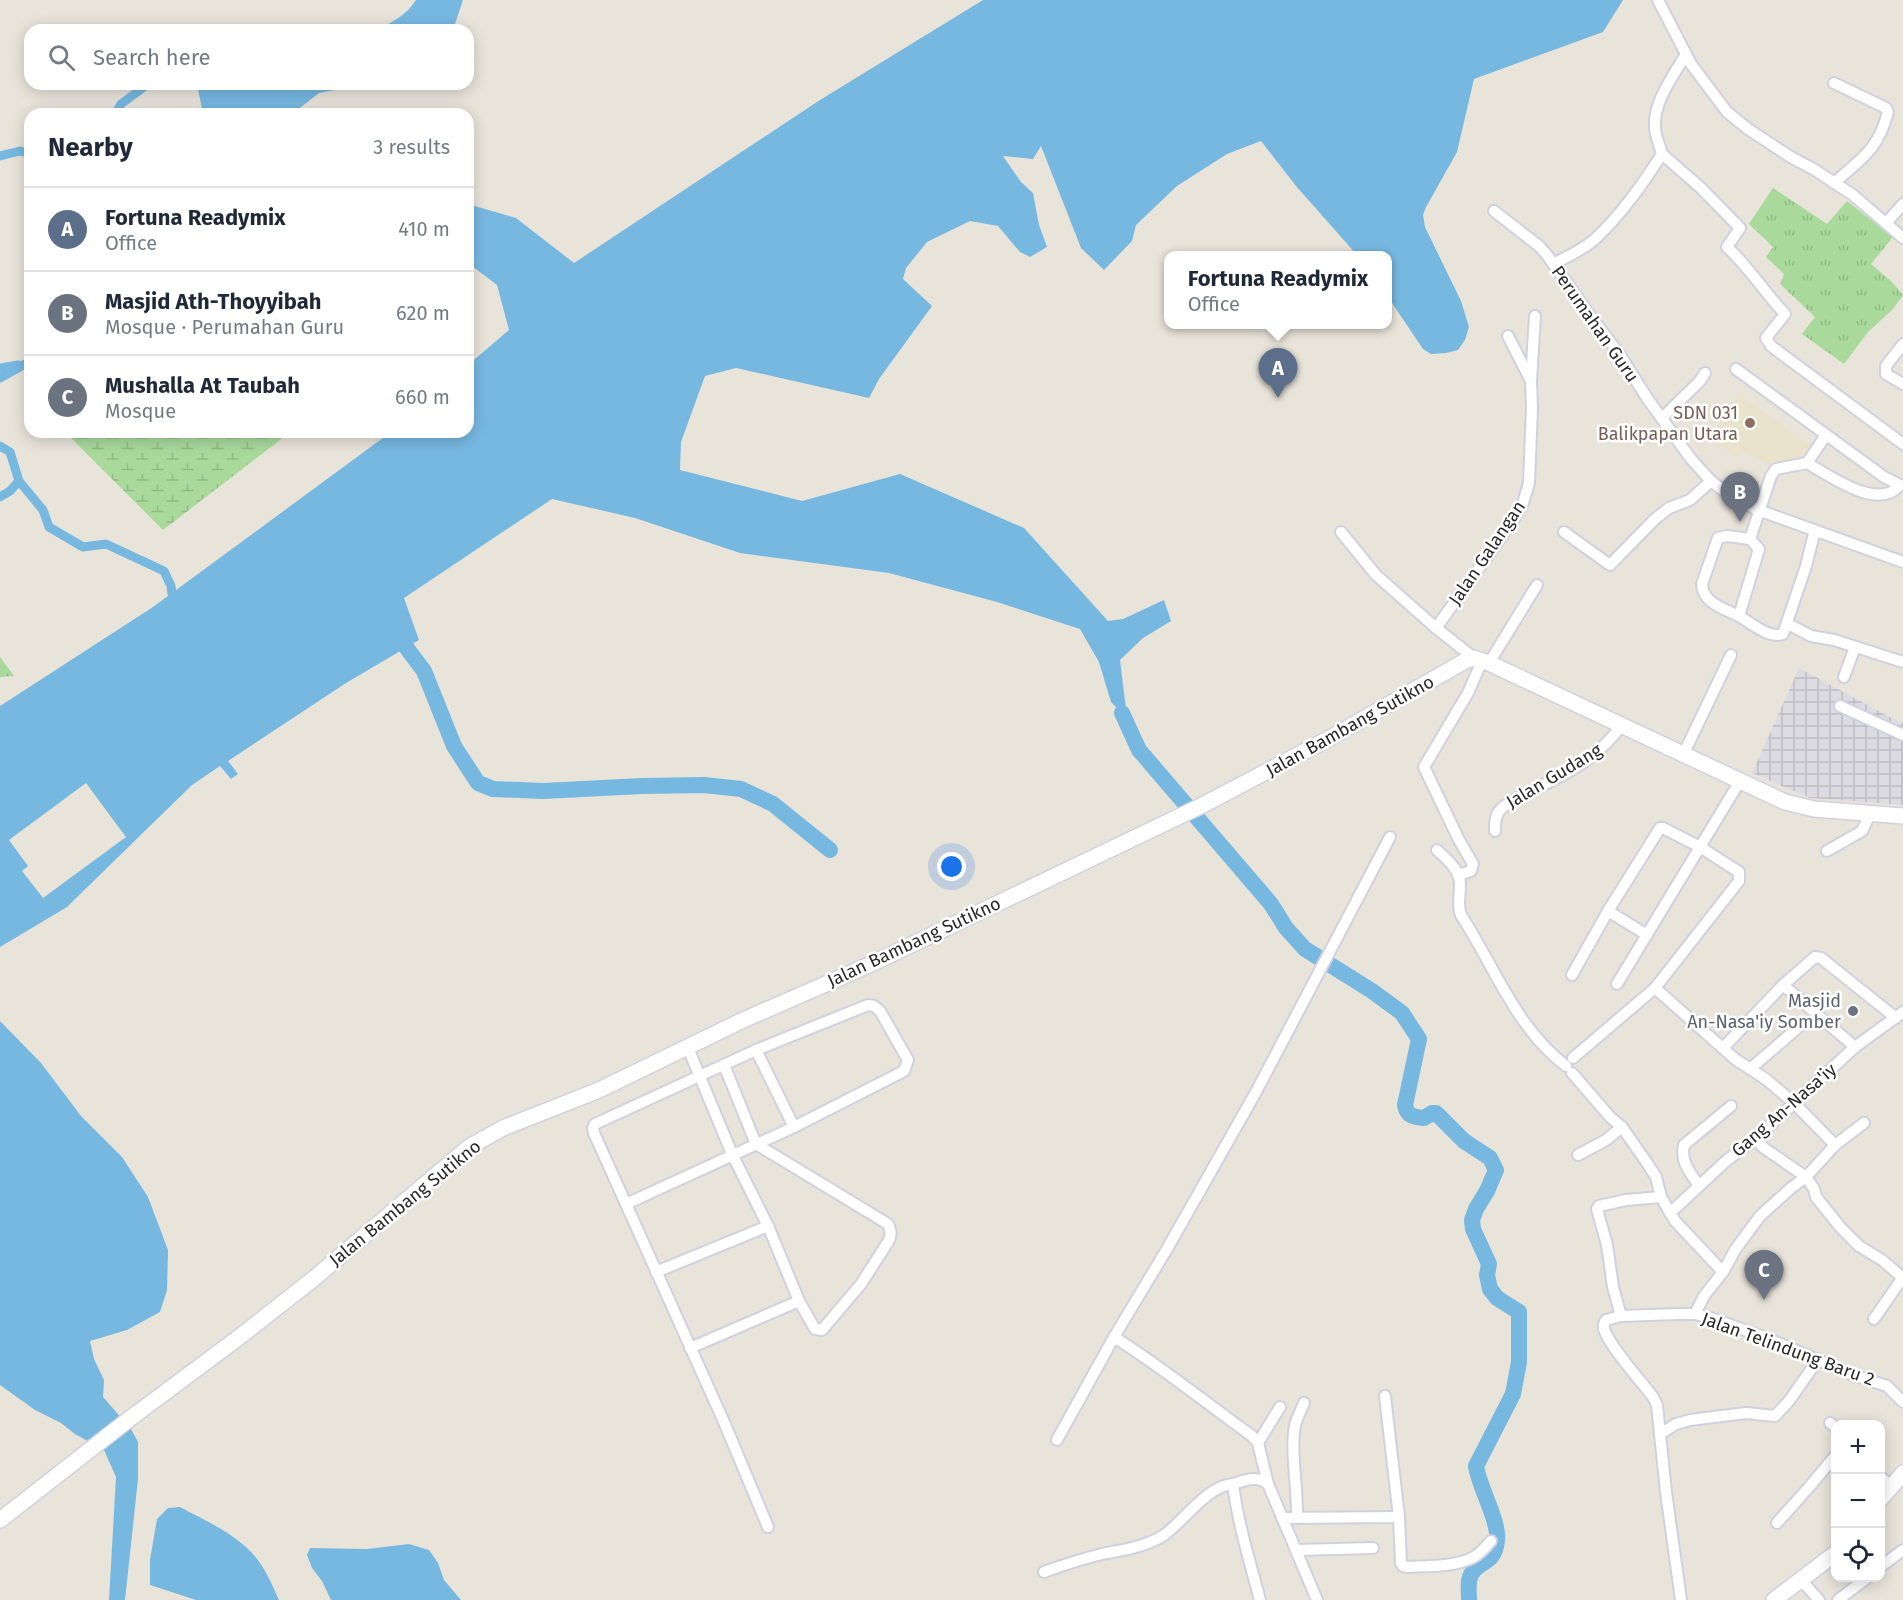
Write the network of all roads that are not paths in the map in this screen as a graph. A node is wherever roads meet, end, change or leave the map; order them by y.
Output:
1 (1658, 0) edge
2 (1686, 54) junction
3 (1834, 83) dead end
4 (1662, 154) junction
5 (1834, 183) junction
6 (1903, 204) edge
7 (1494, 211) dead end
8 (1886, 223) junction
9 (1903, 238) edge
10 (1553, 264) junction
11 (1535, 316) dead end
12 (1508, 336) dead end
13 (1903, 344) edge
14 (1736, 369) dead end
15 (1705, 373) dead end
16 (1531, 381) junction
17 (1903, 384) edge
18 (1662, 418) junction
19 (1826, 435) junction
20 (1903, 444) edge
21 (1807, 463) junction
22 (1711, 481) junction
23 (1901, 482) edge
24 (1758, 510) junction
25 (1815, 530) junction
26 (1341, 532) dead end
27 (1564, 532) dead end
28 (1750, 539) junction
29 (1903, 562) edge
30 (1537, 585) dead end
31 (1739, 616) junction
32 (1788, 624) junction
33 (1436, 628) junction
34 (1855, 647) junction
35 (1731, 655) dead end
36 (1482, 661) junction
37 (1903, 662) edge
38 (1844, 677) dead end
39 (1840, 706) dead end
40 (1622, 725) junction
41 (1903, 735) edge
42 (1684, 753) junction
43 (1740, 781) junction
44 (1870, 814) junction
45 (1903, 816) edge
46 (1495, 831) dead end
47 (1390, 837) dead end
48 (1701, 848) junction
49 (1437, 850) dead end
50 (1827, 851) dead end
51 (1458, 875) junction
52 (1608, 911) junction
53 (1647, 935) junction
54 (1572, 975) dead end
55 (1617, 984) dead end
56 (1783, 985) junction
57 (1655, 988) junction
58 (1899, 1015) edge
59 (1802, 1024) dead end
60 (1856, 1047) junction
61 (688, 1048) junction
62 (1723, 1048) junction
63 (756, 1050) junction
64 (724, 1065) junction
65 (1570, 1065) junction
66 (1750, 1069) junction
67 (700, 1076) junction
68 (1794, 1103) junction
69 (1731, 1106) dead end
70 (1864, 1123) dead end
71 (794, 1127) junction
72 (1622, 1127) junction
73 (1755, 1139) junction
74 (756, 1144) junction
75 (1835, 1145) junction
76 (732, 1154) junction
77 (1578, 1155) dead end
78 (1806, 1177) junction
79 (1699, 1186) junction
80 (1661, 1197) junction
81 (626, 1204) junction
82 (1670, 1213) junction
83 (768, 1226) junction
84 (656, 1272) junction
85 (1723, 1272) junction
86 (1903, 1277) edge
87 (799, 1301) junction
88 (1695, 1314) junction
89 (1621, 1316) junction
90 (1874, 1319) dead end
91 (1114, 1338) junction
92 (690, 1348) junction
93 (1817, 1361) junction
94 (1385, 1396) dead end
95 (1901, 1396) edge
96 (1304, 1403) dead end
97 (1280, 1407) dead end
98 (1660, 1434) junction
99 (1057, 1440) dead end
100 (1258, 1443) junction
101 (1831, 1461) edge
102 (1903, 1473) edge
103 (1886, 1481) edge
104 (1233, 1484) junction
105 (1269, 1484) junction
106 (1398, 1517) junction
107 (1282, 1518) junction
108 (1297, 1518) junction
109 (0, 1520) edge
110 (1777, 1523) dead end
111 (768, 1527) dead end
112 (1491, 1541) dead end
113 (1373, 1548) dead end
114 (1296, 1550) junction
115 (1903, 1550) edge
116 (1831, 1557) edge
117 (1885, 1564) edge
118 (1044, 1572) dead end
119 (1801, 1580) junction
120 (1862, 1582) edge
121 (1260, 1600) edge
122 (1317, 1600) edge
123 (1681, 1600) edge
124 (1774, 1600) edge
125 (1819, 1600) edge
126 (1838, 1600) edge

1 - 2 street
2 - 4 street
2 - 5 street
3 - 5 street
4 - 10 street
4 - 20 street
5 - 8 street
6 - 8 street
7 - 10 street, Perumahan Guru
8 - 9 street
10 - 18 street, Perumahan Guru
11 - 16 street
12 - 16 street, Jalan Galangan
13 - 17 street
14 - 19 street
15 - 18 street
16 - 33 street, Jalan Galangan
18 - 22 street, Perumahan Guru
19 - 21 street
19 - 23 street
21 - 23 street
21 - 24 street
22 - 24 street, Perumahan Guru
22 - 27 street
24 - 25 street, Perumahan Guru
24 - 28 street
25 - 29 street, Perumahan Guru
25 - 32 street
26 - 33 street
28 - 31 street
28 - 31 street
30 - 36 street
31 - 32 street
32 - 34 street
33 - 36 street
34 - 37 street
34 - 38 street
35 - 42 street
36 - 40 street
36 - 51 street
36 - 61 street, Jalan Bambang Sutikno
39 - 41 street
40 - 42 street
40 - 46 street, Jalan Gudang
42 - 43 street
43 - 44 street
43 - 48 street
44 - 45 street
44 - 50 street
47 - 91 street
48 - 52 street
48 - 53 street
48 - 57 street
49 - 51 street
51 - 65 street
52 - 53 street
52 - 54 street
53 - 55 street
56 - 58 street
56 - 60 street
56 - 62 street
57 - 62 street
57 - 65 street
58 - 60 street, Gang An-Nasa'iy
59 - 66 street
60 - 68 street, Gang An-Nasa'iy
61 - 67 street
61 - 109 street, Jalan Bambang Sutikno
62 - 66 street
63 - 64 street
63 - 71 street
63 - 71 street
64 - 67 street
64 - 74 street
65 - 72 street
66 - 68 street
67 - 76 street
67 - 81 street
68 - 73 street, Gang An-Nasa'iy
68 - 75 street
69 - 79 street
70 - 75 street
71 - 74 street
72 - 77 street
72 - 80 street
73 - 78 street
73 - 79 street, Gang An-Nasa'iy
74 - 76 street
74 - 87 street
75 - 78 street
76 - 81 street
76 - 83 street
78 - 85 street
78 - 86 street
79 - 82 street, Gang An-Nasa'iy
80 - 82 street
80 - 89 street
81 - 84 street
82 - 85 street
83 - 84 street
83 - 87 street
84 - 92 street
85 - 88 street
86 - 90 street
87 - 92 street
88 - 89 street, Jalan Telindung Baru 2
88 - 93 street, Jalan Telindung Baru 2
89 - 98 street
91 - 99 street
91 - 100 street
92 - 111 street
93 - 95 street, Jalan Telindung Baru 2
93 - 98 street
94 - 106 street
96 - 108 street
97 - 100 street
98 - 123 street
100 - 105 street
101 - 110 street
102 - 103 street
104 - 105 street
104 - 118 street
104 - 121 street
105 - 107 street
106 - 108 street
106 - 112 street
107 - 108 street
107 - 114 street
113 - 114 street
114 - 122 street
115 - 117 street
116 - 119 street
119 - 124 street
119 - 125 street
120 - 126 street

